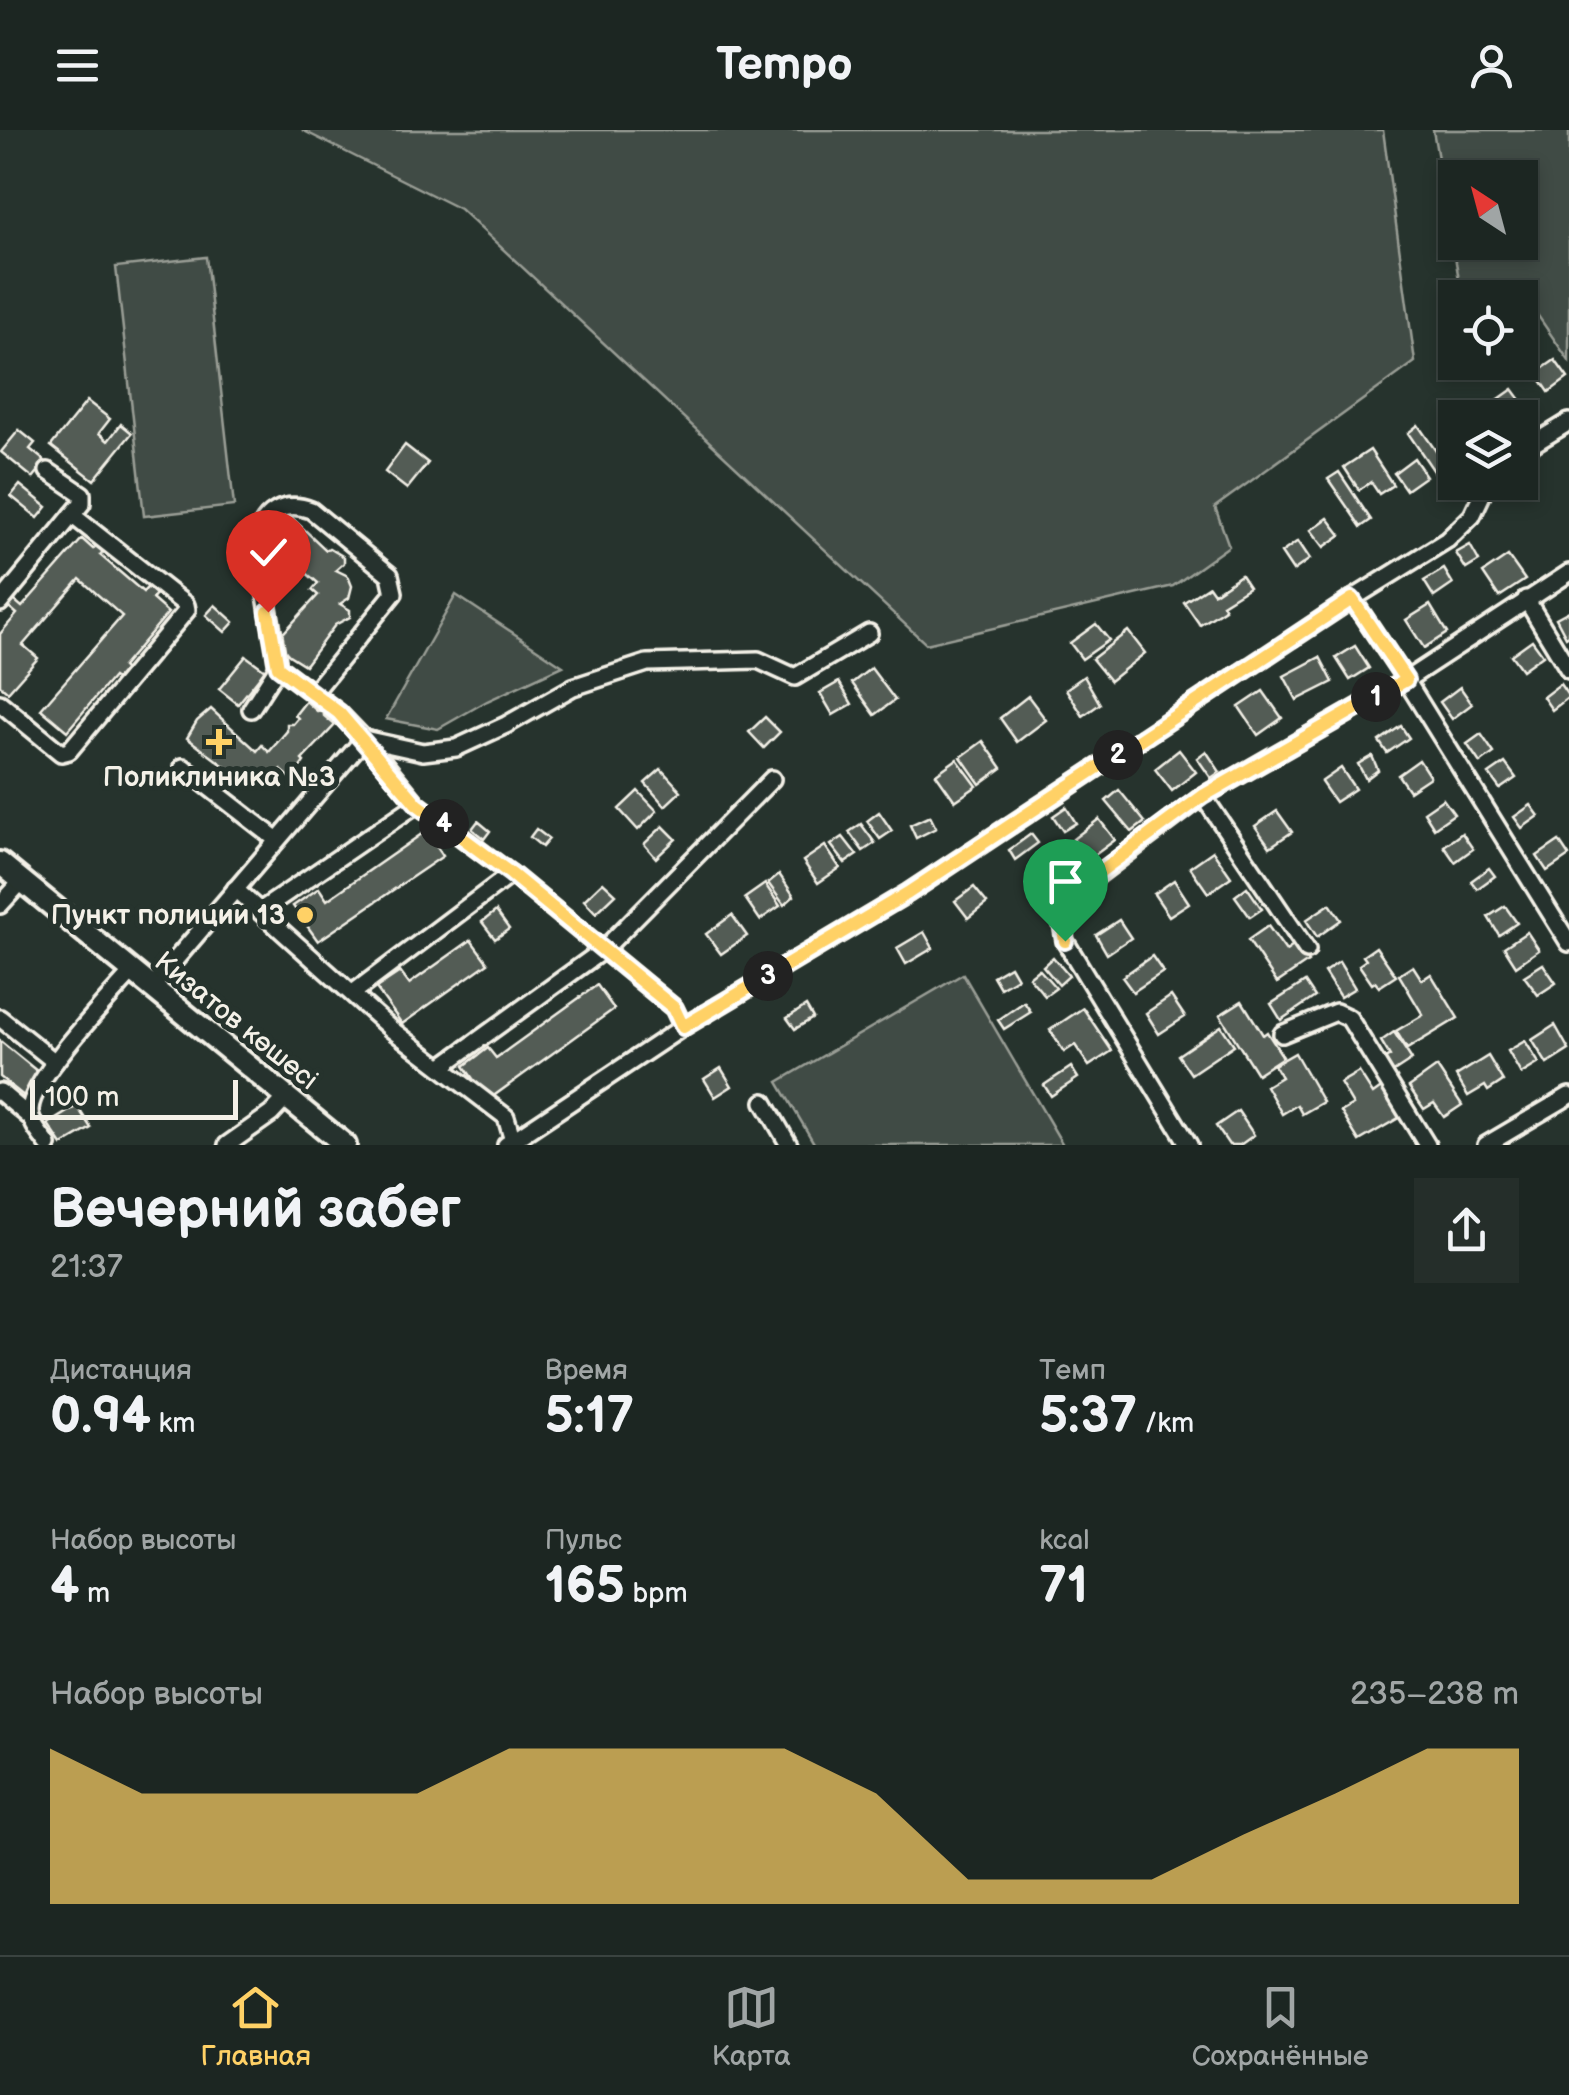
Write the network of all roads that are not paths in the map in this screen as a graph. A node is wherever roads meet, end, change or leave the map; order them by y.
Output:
1 (1569, 422) edge
2 (1538, 441) edge
3 (48, 471) dead end
4 (1480, 500) edge
5 (72, 515) junction
6 (1569, 573) edge
7 (1526, 598) junction
8 (1352, 599) junction
9 (0, 604) edge
10 (869, 633) dead end
11 (278, 667) junction
12 (1569, 670) edge
13 (1406, 680) junction
14 (314, 692) junction
15 (0, 704) edge
16 (251, 709) dead end
17 (364, 738) junction
18 (183, 766) dead end
19 (772, 779) dead end
20 (1203, 796) junction
21 (417, 804) junction
22 (277, 840) junction
23 (0, 863) edge
24 (511, 874) junction
25 (22, 881) junction
26 (235, 889) junction
27 (0, 905) edge
28 (260, 911) junction
29 (1569, 942) edge
30 (604, 950) junction
31 (1308, 950) dead end
32 (133, 972) junction
33 (152, 987) junction
34 (353, 993) junction
35 (0, 1018) edge
36 (683, 1027) junction
37 (1282, 1034) dead end
38 (55, 1062) junction
39 (442, 1067) junction
40 (0, 1092) edge
41 (1569, 1096) edge
42 (287, 1097) junction
43 (764, 1102) dead end
44 (32, 1118) junction
45 (249, 1140) edge
46 (509, 1143) edge
47 (48, 1145) edge
48 (228, 1145) edge
49 (345, 1145) edge
50 (789, 1145) edge
51 (1189, 1145) edge
52 (1427, 1145) edge
53 (1486, 1145) edge

1 - 2 street
3 - 5 street
4 - 8 street
5 - 9 street
5 - 15 street
6 - 7 street
7 - 12 street
7 - 13 street
8 - 13 street
8 - 36 street
10 - 17 street
11 - 14 street
11 - 14 street
11 - 16 street
13 - 20 street
13 - 29 street
14 - 17 street
17 - 21 street
17 - 22 street
18 - 22 street
19 - 30 street
20 - 31 street
20 - 51 street
21 - 24 street
21 - 28 street
22 - 26 street
23 - 25 main road, Кизатов көшесі
24 - 30 street
24 - 34 street
25 - 27 street
25 - 32 main road, Кизатов көшесі
26 - 28 street
26 - 33 street
28 - 34 street
30 - 36 street
30 - 39 street
32 - 33 main road, Кизатов көшесі
32 - 38 street
33 - 42 main road, Кизатов көшесі
34 - 39 street
35 - 38 street
36 - 46 street
37 - 52 street
38 - 44 street
39 - 46 street
40 - 44 street
41 - 53 street
42 - 45 street
42 - 49 main road, Кизатов көшесі
43 - 50 street
44 - 47 street
45 - 48 street

